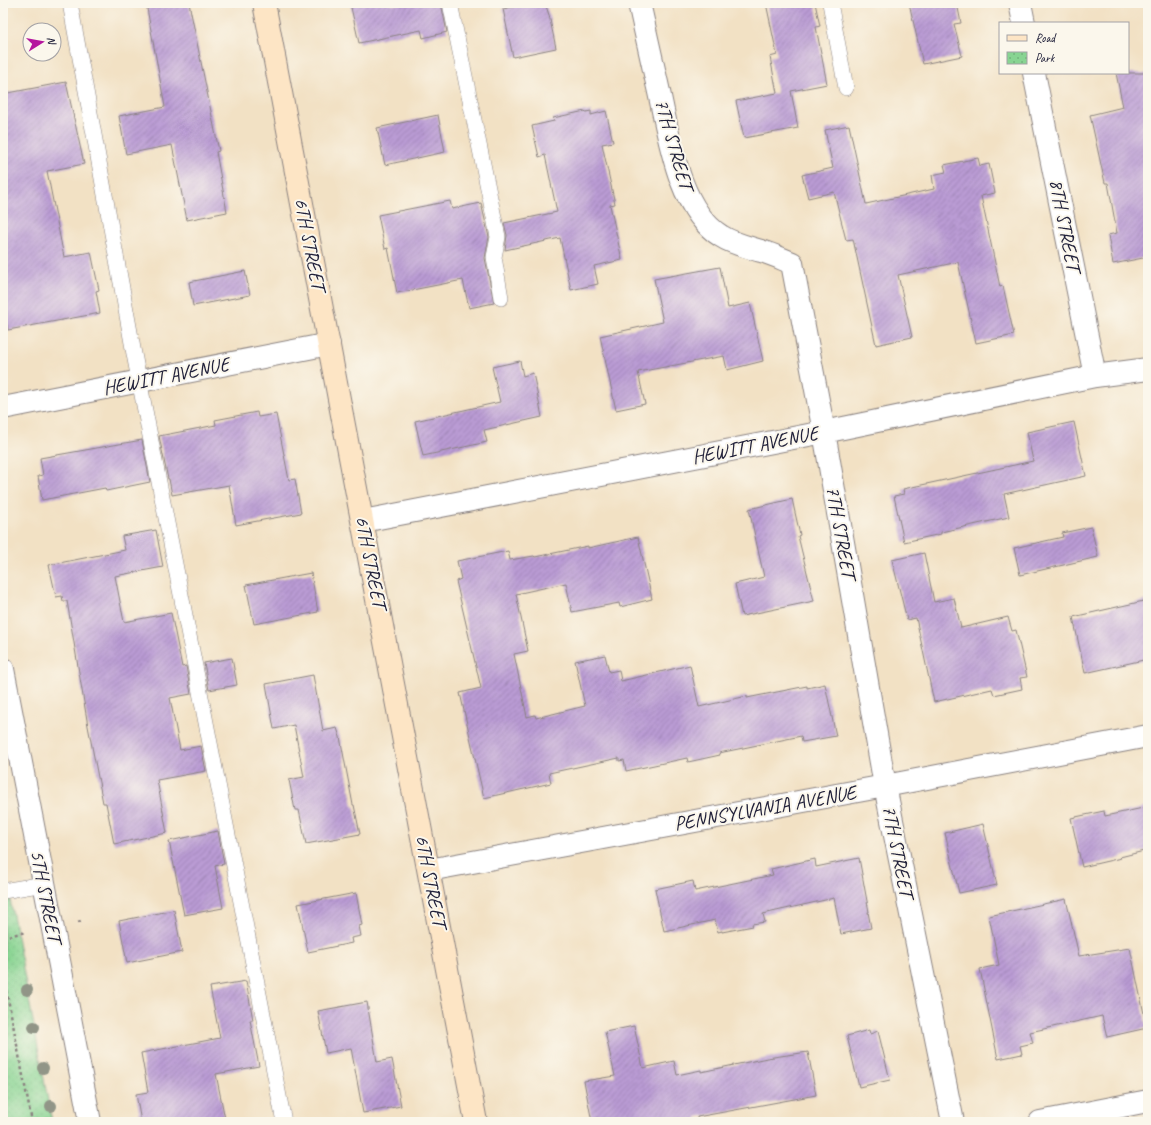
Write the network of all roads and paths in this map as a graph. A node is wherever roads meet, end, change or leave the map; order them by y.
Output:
1 (70, 3) edge
2 (264, 3) edge
3 (450, 3) edge
4 (639, 3) edge
5 (830, 3) edge
6 (1020, 3) edge
7 (1024, 22) edge
8 (1034, 74) edge
9 (846, 88) dead end
10 (501, 298) dead end
11 (329, 344) junction
12 (1148, 369) edge
13 (1095, 376) junction
14 (140, 381) junction
15 (3, 408) edge
16 (824, 432) junction
17 (363, 522) junction
18 (3, 669) edge
19 (1148, 736) edge
20 (885, 786) junction
21 (429, 870) junction
22 (44, 884) junction
23 (3, 891) edge
24 (15, 935) dead end
25 (3, 937) edge
26 (3, 973) edge
27 (1148, 1101) edge
28 (32, 1122) edge
29 (90, 1122) edge
30 (284, 1122) edge
31 (476, 1122) edge
32 (953, 1122) edge
33 (1040, 1122) edge

1 - 14 lane
2 - 11 main road, 6TH STREET
3 - 10 lane
4 - 16 street, 7TH STREET
5 - 9 lane
6 - 7 street
8 - 13 street, 8TH STREET
11 - 14 street, HEWITT AVENUE
11 - 17 main road, 6TH STREET
12 - 13 street, HEWITT AVENUE
13 - 16 street, HEWITT AVENUE
14 - 15 street, HEWITT AVENUE
14 - 30 lane
16 - 17 street, HEWITT AVENUE
16 - 20 street, 7TH STREET
17 - 21 main road, 6TH STREET
18 - 22 street, 5TH STREET
19 - 20 street, PENNSYLVANIA AVENUE
20 - 21 street, PENNSYLVANIA AVENUE
20 - 32 street, 7TH STREET
21 - 31 main road, 6TH STREET
22 - 23 lane
22 - 29 street, 5TH STREET
24 - 25 path
26 - 28 path
27 - 33 street

